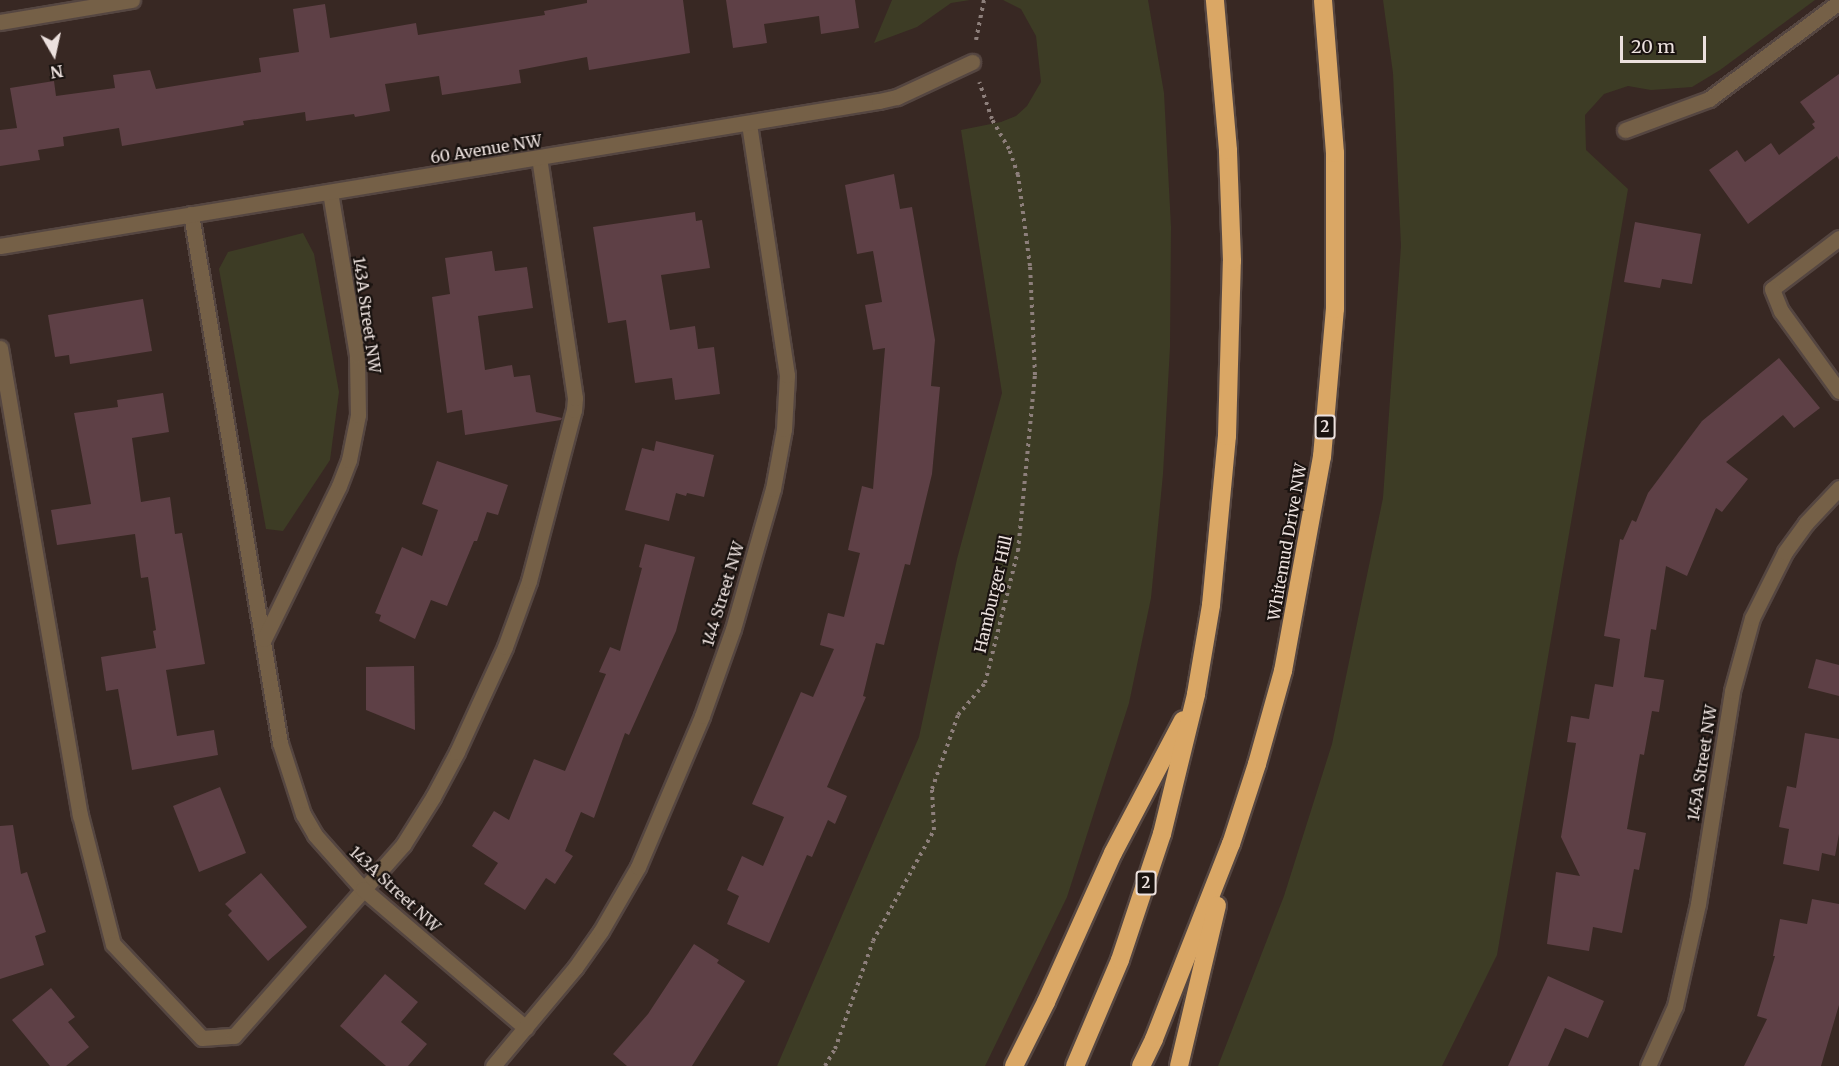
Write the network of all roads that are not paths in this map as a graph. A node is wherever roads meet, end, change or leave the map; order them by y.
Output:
1 (132, 0) edge
2 (1215, 0) edge
3 (1323, 0) edge
4 (1839, 2) edge
5 (0, 22) edge
6 (972, 62) road end
7 (749, 124) junction
8 (1624, 130) dead end
9 (539, 158) junction
10 (330, 192) junction
11 (191, 214) junction
12 (1839, 238) edge
13 (0, 246) edge
14 (0, 348) edge
15 (1839, 391) edge
16 (1839, 488) edge
17 (264, 639) junction
18 (1196, 694) junction
19 (1231, 844) junction
20 (363, 889) junction
21 (526, 1028) junction
22 (493, 1066) edge
23 (1014, 1066) edge
24 (1076, 1066) edge
25 (1141, 1066) edge
26 (1179, 1066) edge
27 (1648, 1066) edge

1 - 5 street
2 - 18 highway, 2
3 - 19 highway, Whitemud Drive NW / 2
4 - 8 street
6 - 7 street, 60 Avenue NW
7 - 9 street, 60 Avenue NW
7 - 21 street, 144 Street NW
9 - 10 street, 60 Avenue NW
9 - 20 street
10 - 11 street, 60 Avenue NW
10 - 17 street, 143A Street NW
11 - 13 street, 60 Avenue NW
11 - 17 street, 143A Street NW
12 - 15 street
14 - 20 street
16 - 27 street, 145A Street NW
17 - 20 street, 143A Street NW
18 - 23 highway
18 - 24 highway, 2
19 - 25 highway, Whitemud Drive NW / 2
19 - 26 highway
20 - 21 street, 143A Street NW
21 - 22 street, 144 Street NW

